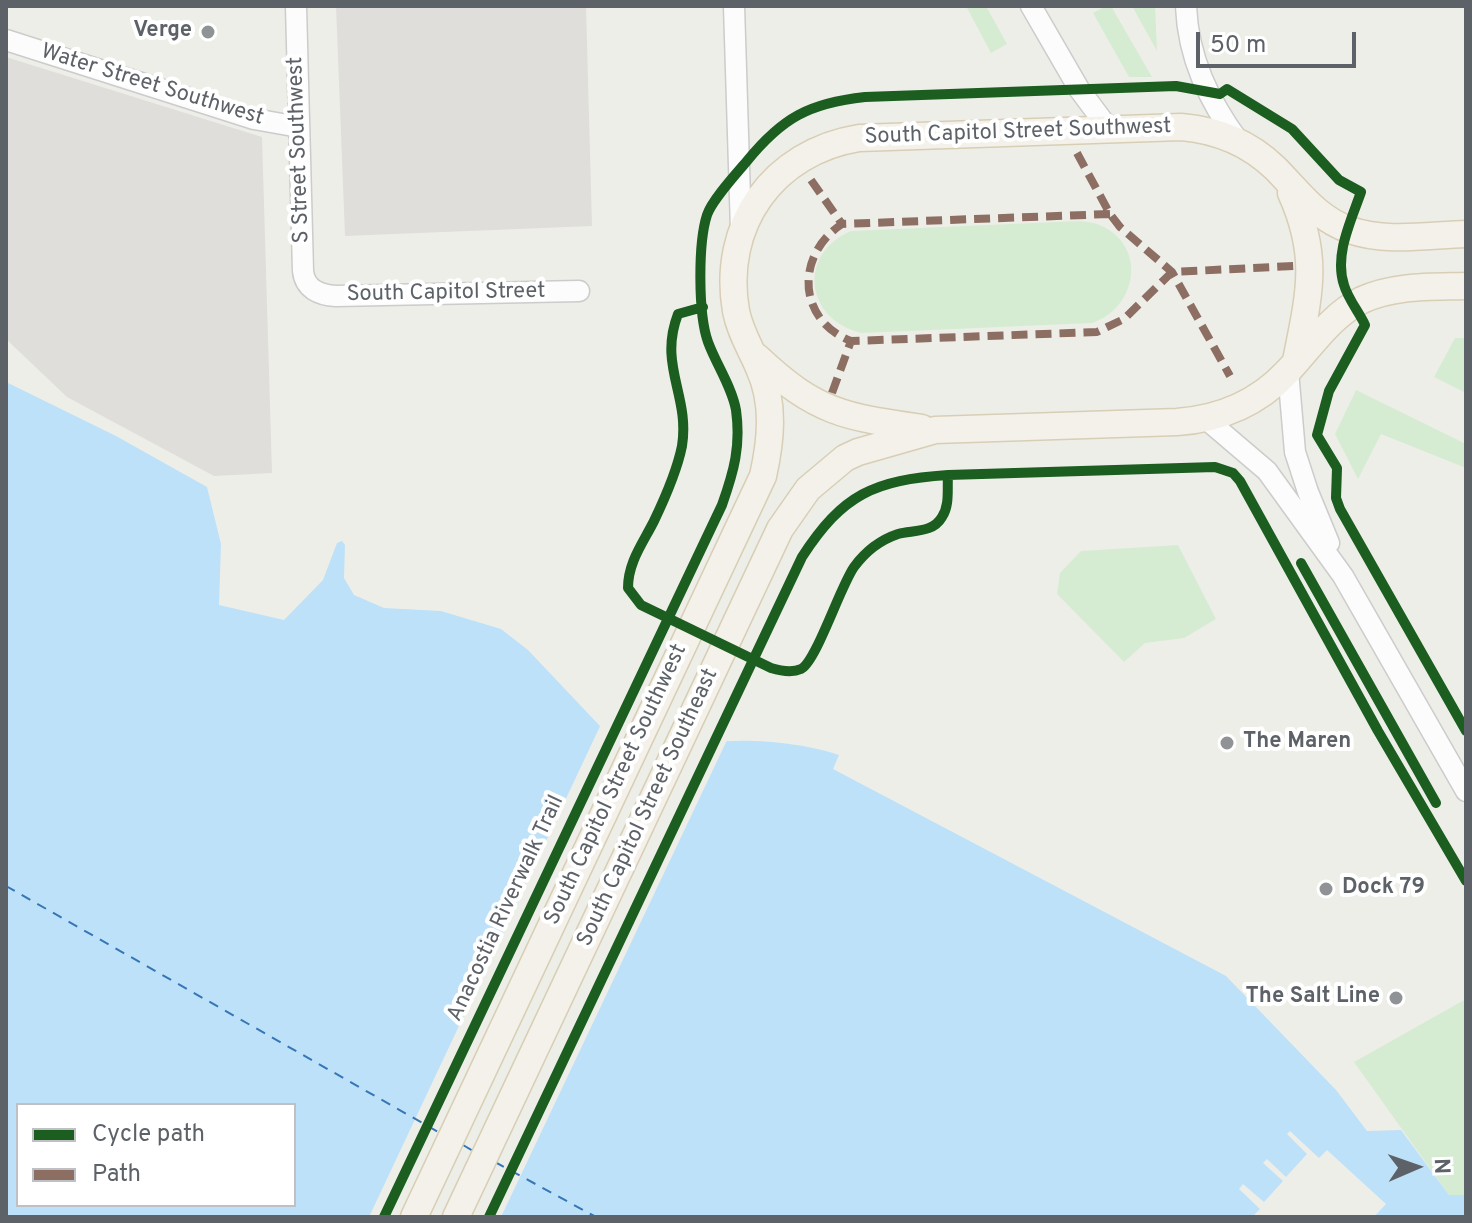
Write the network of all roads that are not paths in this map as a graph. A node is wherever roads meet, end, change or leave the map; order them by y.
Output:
1 (296, 6) edge
2 (734, 6) edge
3 (1031, 6) edge
4 (1186, 6) edge
5 (6, 40) edge
6 (299, 127) junction
7 (1108, 128) junction
8 (1239, 142) junction
9 (1286, 181) junction
10 (741, 231) junction
11 (1466, 234) edge
12 (1466, 286) edge
13 (313, 290) joint
14 (579, 291) dead end
15 (752, 352) junction
16 (1292, 366) junction
17 (1206, 419) junction
18 (935, 430) junction
19 (1343, 576) junction
20 (1466, 791) edge
21 (414, 1217) edge
22 (456, 1217) edge

1 - 6 street, S Street Southwest
2 - 10 street
3 - 7 street
4 - 8 street
5 - 6 street, Water Street Southwest
6 - 13 street, S Street Southwest
7 - 8 main road, South Capitol Street Southwest
7 - 10 main road, South Capitol Street Southwest
8 - 9 main road, South Capitol Street Southwest
9 - 11 main road, South Capitol Street Southwest
9 - 16 main road, South Capitol Street Southwest
10 - 15 main road, South Capitol Street Southwest
12 - 16 main road, South Capitol Street Southeast
13 - 14 street, South Capitol Street
15 - 18 main road
15 - 21 main road, South Capitol Street Southwest
16 - 17 main road, South Capitol Street Southeast
16 - 19 street
17 - 18 main road, South Capitol Street Southeast
17 - 19 street
18 - 22 main road, South Capitol Street Southeast
19 - 20 street

